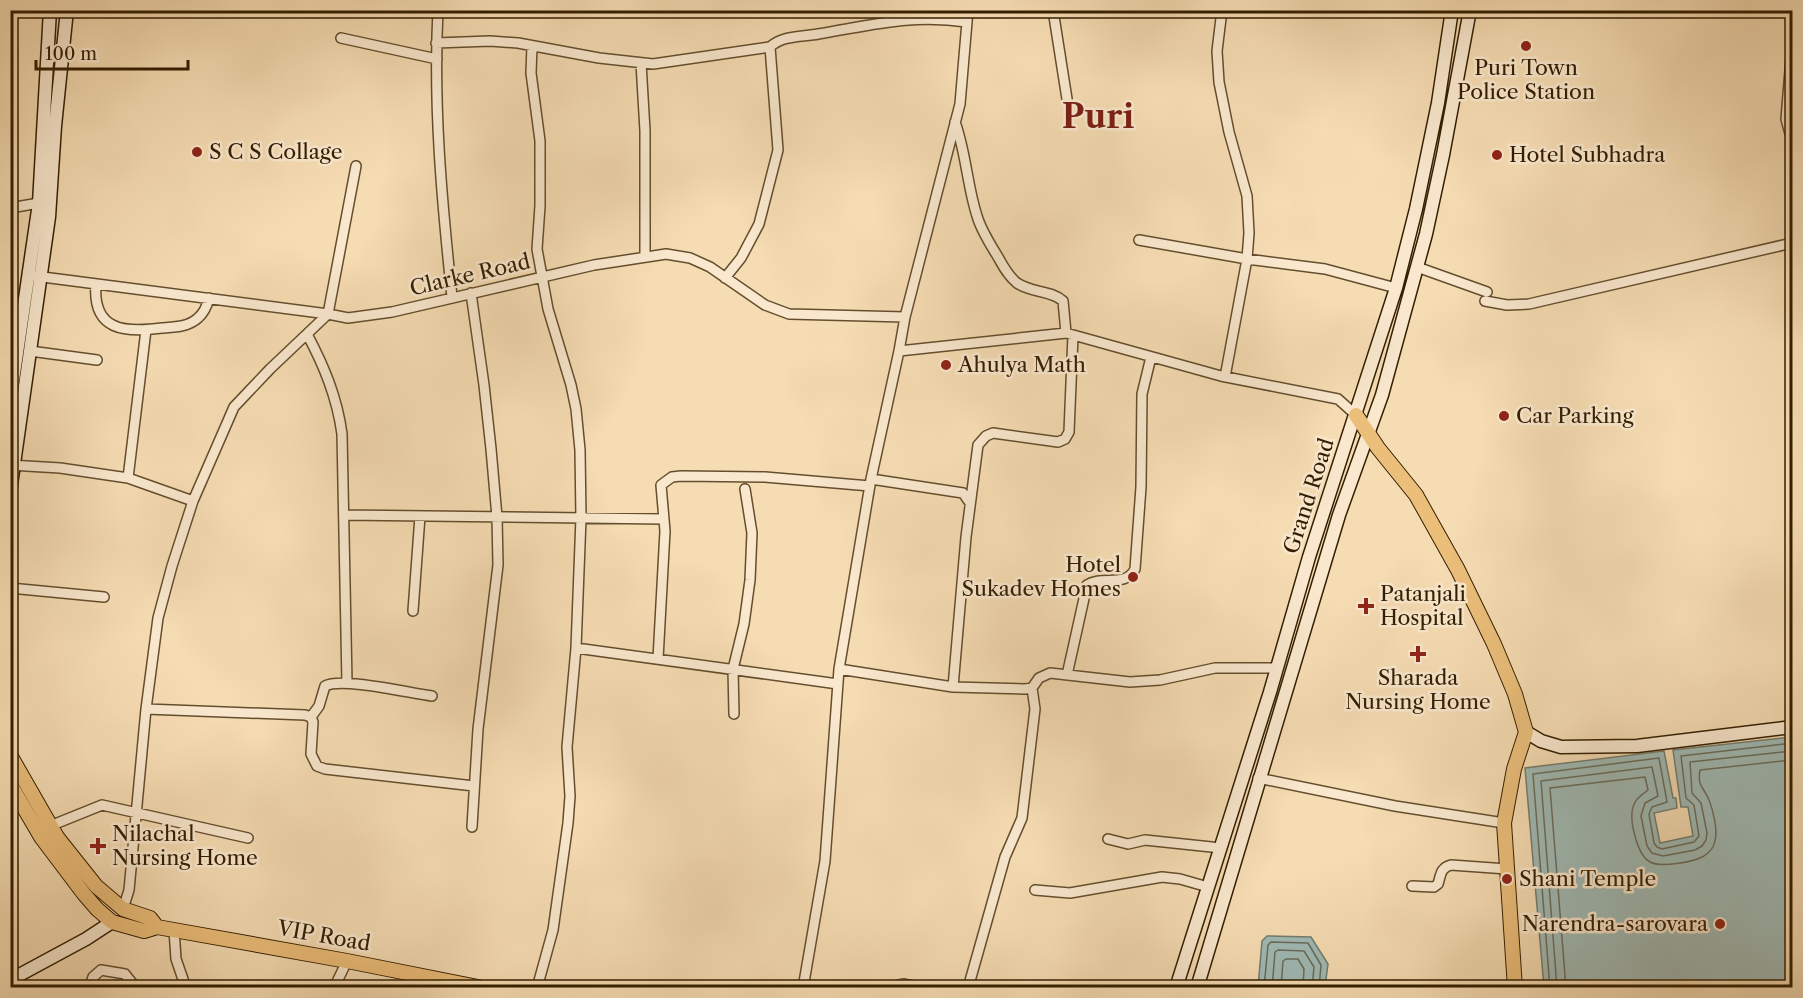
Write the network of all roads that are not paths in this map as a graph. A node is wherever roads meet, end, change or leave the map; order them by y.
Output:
1 (50, 10) edge
2 (67, 10) edge
3 (438, 10) edge
4 (968, 10) edge
5 (1053, 10) edge
6 (1222, 10) edge
7 (1452, 10) edge
8 (1470, 10) edge
9 (967, 22) junction
10 (341, 38) dead end
11 (436, 43) junction
12 (532, 46) junction
13 (1792, 46) edge
14 (770, 47) junction
15 (436, 59) junction
16 (641, 63) junction
17 (1067, 99) dead end
18 (956, 122) junction
19 (1792, 141) edge
20 (356, 166) dead end
21 (39, 203) junction
22 (10, 208) edge
23 (1139, 240) dead end
24 (1792, 243) edge
25 (645, 257) junction
26 (1246, 259) junction
27 (1417, 267) junction
28 (35, 276) junction
29 (541, 277) junction
30 (726, 278) junction
31 (96, 284) junction
32 (1396, 288) junction
33 (471, 293) junction
34 (452, 297) junction
35 (209, 298) junction
36 (328, 314) junction
37 (904, 317) junction
38 (16, 321) edge
39 (35, 321) junction
40 (147, 330) junction
41 (308, 333) junction
42 (1069, 334) junction
43 (30, 351) junction
44 (899, 351) junction
45 (1151, 357) junction
46 (97, 360) dead end
47 (1225, 377) junction
48 (10, 401) edge
49 (1356, 415) junction
50 (1369, 434) junction
51 (12, 465) edge
52 (128, 478) junction
53 (871, 483) junction
54 (745, 489) dead end
55 (10, 492) edge
56 (193, 501) junction
57 (970, 503) junction
58 (345, 515) junction
59 (420, 516) junction
60 (498, 517) junction
61 (581, 518) junction
62 (664, 519) junction
63 (10, 588) edge
64 (104, 597) dead end
65 (413, 611) dead end
66 (576, 648) junction
67 (658, 659) junction
68 (1277, 668) junction
69 (734, 669) junction
70 (839, 669) junction
71 (1067, 675) junction
72 (347, 683) junction
73 (838, 684) junction
74 (953, 687) junction
75 (1032, 688) junction
76 (432, 696) dead end
77 (146, 709) junction
78 (734, 714) dead end
79 (311, 717) junction
80 (1792, 727) edge
81 (1526, 732) junction
82 (10, 755) edge
83 (1258, 778) junction
84 (10, 784) edge
85 (474, 786) junction
86 (136, 811) junction
87 (1504, 823) junction
88 (50, 826) junction
89 (472, 827) dead end
90 (248, 838) dead end
91 (1108, 839) dead end
92 (1221, 848) junction
93 (1507, 869) junction
94 (1412, 886) dead end
95 (1208, 888) junction
96 (1035, 890) dead end
97 (123, 909) junction
98 (112, 922) junction
99 (157, 927) junction
100 (174, 930) junction
101 (347, 961) junction
102 (10, 980) edge
103 (89, 987) edge
104 (136, 987) edge
105 (186, 987) edge
106 (334, 987) edge
107 (483, 987) edge
108 (537, 987) edge
109 (803, 987) edge
110 (886, 987) edge
111 (924, 987) edge
112 (968, 987) edge
113 (1176, 987) edge
114 (1197, 987) edge
115 (1515, 987) edge

1 - 21 main road
2 - 28 main road
3 - 11 street
4 - 9 street
5 - 17 street
6 - 26 street
7 - 32 main road, Grand Road
8 - 27 main road, Grand Road
9 - 14 street
9 - 18 street
10 - 15 street
11 - 12 street
11 - 15 street
12 - 16 street
12 - 29 street
13 - 19 street
14 - 16 street
14 - 30 street
15 - 34 street
16 - 25 street
18 - 37 street
18 - 42 street
20 - 36 street
21 - 22 street
21 - 28 main road
23 - 26 street
24 - 27 street
25 - 29 street, Clarke Road
25 - 30 street, Clarke Road
26 - 32 street
26 - 47 street
27 - 50 main road, Grand Road
28 - 31 street, Clarke Road
28 - 38 main road
28 - 39 main road
29 - 33 street, Clarke Road
29 - 61 street
30 - 37 street, Clarke Road
31 - 35 street, Clarke Road
31 - 40 street
32 - 49 main road, Grand Road
33 - 34 street, Clarke Road
33 - 60 street
34 - 36 street, Clarke Road
35 - 36 street, Clarke Road
35 - 40 street
36 - 41 street
37 - 44 street
38 - 39 street
38 - 48 main road
39 - 43 main road
40 - 52 street
41 - 56 street
41 - 58 street
42 - 44 street
42 - 45 street
42 - 57 street
43 - 46 street
43 - 51 main road
44 - 53 street
45 - 47 street
45 - 71 street
47 - 49 street
49 - 50 main road
49 - 68 main road, Grand Road
50 - 81 main road
50 - 83 main road, Grand Road
51 - 52 street
51 - 55 main road
52 - 56 street
53 - 57 street
53 - 62 street
53 - 70 street
54 - 69 street
56 - 77 street
57 - 74 street
58 - 59 street
58 - 72 street
59 - 60 street
59 - 65 street
60 - 61 street
60 - 85 street
61 - 62 street
61 - 66 street
62 - 67 street
63 - 64 street
66 - 67 street
66 - 108 street
67 - 69 street
68 - 71 street
68 - 92 main road, Grand Road
69 - 73 street
69 - 78 street
70 - 73 street
70 - 74 street
71 - 75 street
72 - 76 street
72 - 79 street
73 - 109 street
74 - 75 street
75 - 112 street
77 - 79 street
77 - 86 street
79 - 85 street
80 - 81 main road
81 - 87 main road
82 - 88 main road, VIP Road
83 - 87 street
83 - 114 main road, Grand Road
84 - 98 main road, VIP Road
85 - 89 street
86 - 88 street
86 - 90 street
86 - 97 street
87 - 93 main road
88 - 97 main road, VIP Road
91 - 92 street
92 - 95 main road, Grand Road
93 - 94 street
93 - 115 main road
95 - 96 street
95 - 113 main road, Grand Road
97 - 99 main road, VIP Road
98 - 99 main road, VIP Road
98 - 102 main road
99 - 100 main road, VIP Road
100 - 101 main road, VIP Road
100 - 105 street
101 - 106 street
101 - 107 main road, VIP Road
103 - 104 street
110 - 111 street

